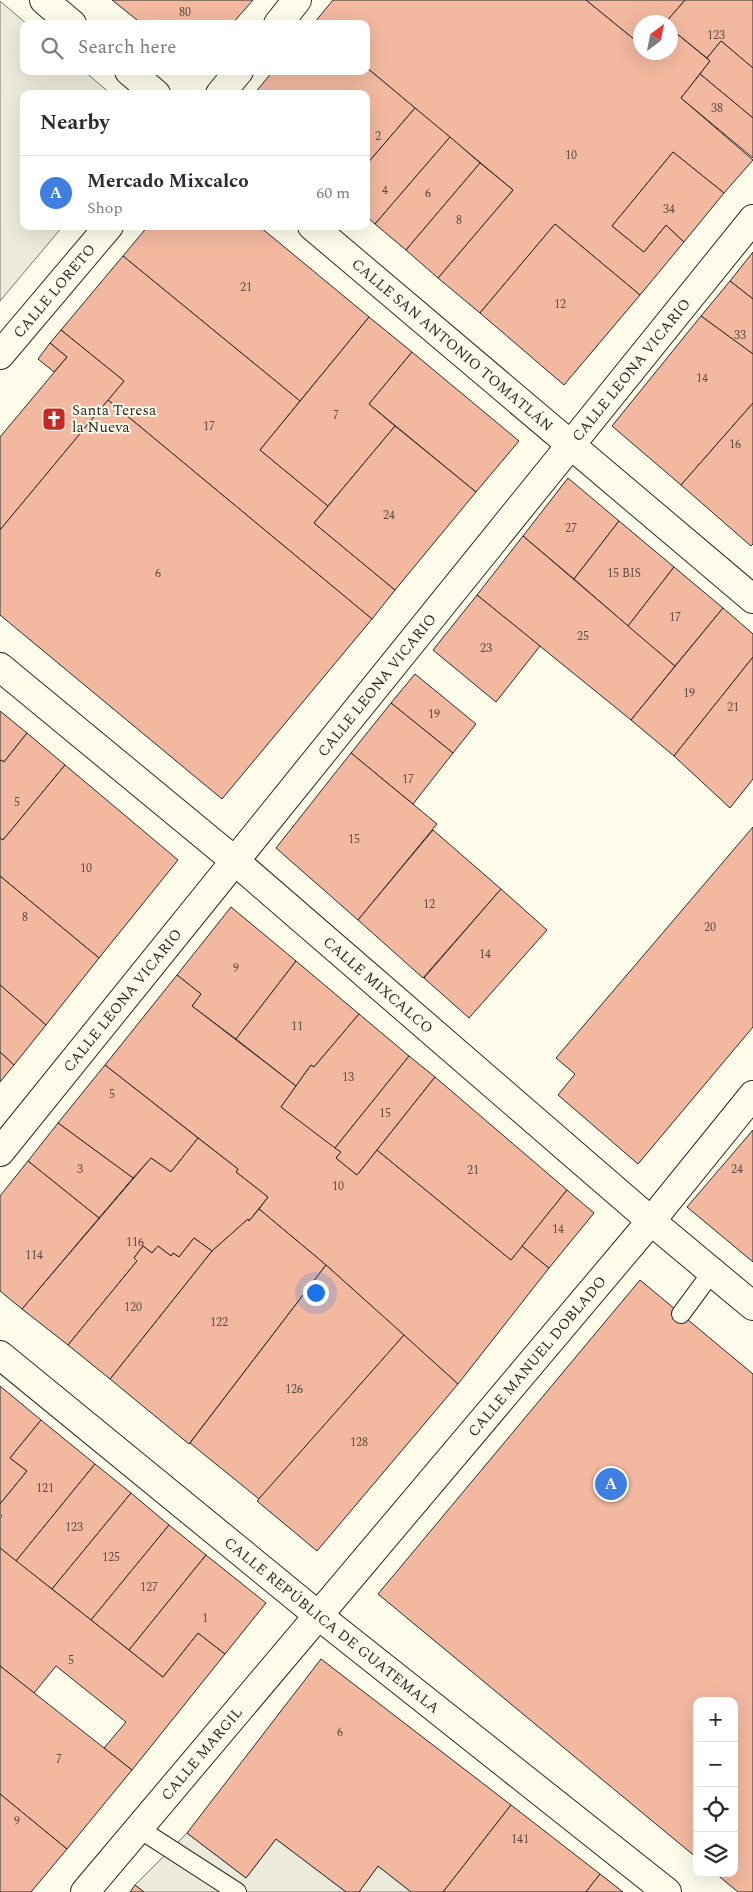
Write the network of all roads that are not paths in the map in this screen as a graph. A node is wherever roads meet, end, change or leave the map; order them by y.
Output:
1 (44, 0) edge
2 (298, 0) edge
3 (67, 20) edge
4 (281, 20) edge
5 (134, 75) edge
6 (236, 75) edge
7 (151, 90) edge
8 (223, 90) edge
9 (753, 219) edge
10 (106, 230) edge
11 (317, 230) edge
12 (0, 356) edge
13 (570, 446) junction
14 (753, 599) edge
15 (0, 667) edge
16 (235, 861) junction
17 (753, 1095) edge
18 (0, 1152) edge
19 (651, 1221) junction
20 (712, 1272) junction
21 (753, 1306) edge
22 (681, 1314) dead end
23 (0, 1355) edge
24 (320, 1616) junction
25 (138, 1828) junction
26 (85, 1892) edge
27 (236, 1892) edge
28 (667, 1892) edge

1 - 3 street
2 - 4 street
5 - 7 street
6 - 8 street
9 - 13 street, CALLE LEONA VICARIO
10 - 12 street, CALLE LORETO
11 - 13 street, CALLE SAN ANTONIO TOMATLÁN
13 - 14 street, CALLE SAN ANTONIO TOMATLÁN
13 - 16 street, CALLE LEONA VICARIO
15 - 16 street, CALLE MIXCALCO
16 - 18 street, CALLE LEONA VICARIO
16 - 19 street, CALLE MIXCALCO
17 - 19 street, CALLE MANUEL DOBLADO
19 - 20 street, CALLE MIXCALCO
19 - 24 street, CALLE MANUEL DOBLADO
20 - 21 street, CALLE MIXCALCO
20 - 22 lane
23 - 24 street, CALLE REPÚBLICA DE GUATEMALA
24 - 25 street, CALLE MARGIL
24 - 28 street, CALLE REPÚBLICA DE GUATEMALA
25 - 26 street, CALLE MARGIL
25 - 27 lane

